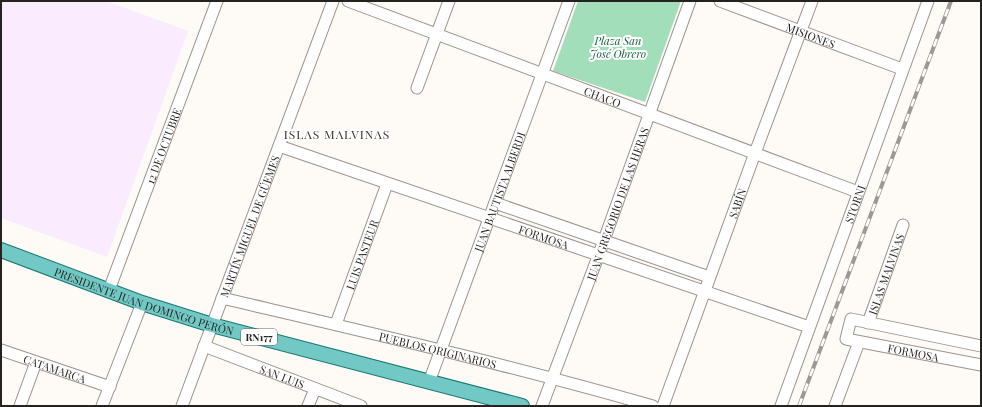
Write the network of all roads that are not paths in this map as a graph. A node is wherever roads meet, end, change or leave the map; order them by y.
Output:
1 (217, 1) edge
2 (333, 1) edge
3 (348, 1) edge
4 (449, 1) edge
5 (569, 1) edge
6 (690, 1) edge
7 (720, 1) edge
8 (812, 1) edge
9 (928, 1) edge
10 (801, 32) junction
11 (436, 35) junction
12 (902, 69) junction
13 (542, 74) junction
14 (417, 88) dead end
15 (650, 114) junction
16 (279, 146) junction
17 (755, 153) junction
18 (387, 184) junction
19 (858, 192) junction
20 (495, 203) junction
21 (489, 219) junction
22 (902, 226) dead end
23 (604, 240) junction
24 (1, 250) edge
25 (599, 254) junction
26 (709, 277) junction
27 (108, 290) junction
28 (704, 290) junction
29 (222, 298) junction
30 (142, 303) junction
31 (868, 323) junction
32 (336, 324) junction
33 (212, 325) junction
34 (809, 327) junction
35 (859, 342) junction
36 (204, 346) junction
37 (981, 346) edge
38 (441, 349) junction
39 (1, 350) edge
40 (36, 362) junction
41 (981, 365) edge
42 (553, 377) junction
43 (429, 382) junction
44 (110, 388) junction
45 (315, 389) junction
46 (20, 406) edge
47 (102, 406) edge
48 (182, 406) edge
49 (308, 406) edge
50 (361, 406) edge
51 (522, 406) edge
52 (542, 406) edge
53 (653, 406) edge
54 (663, 406) edge
55 (781, 406) edge
56 (835, 406) edge

1 - 27 street, 12 DE OCTUBRE
2 - 16 street, MARTÍN MIGUEL DE GÜEMES
3 - 11 street, CHACO
4 - 11 street
5 - 13 street, JUAN BAUTISTA ALBERDI
6 - 15 street, JUAN GREGORIO DE LAS HERAS
7 - 10 street, MISIONES
8 - 10 street, SABÍN
9 - 12 street, STORNI
10 - 12 street, MISIONES
10 - 17 street, SABÍN
11 - 13 street, CHACO
11 - 14 street
12 - 19 street, STORNI
13 - 15 street, CHACO
13 - 20 street, JUAN BAUTISTA ALBERDI
15 - 17 street, CHACO
15 - 23 street, JUAN GREGORIO DE LAS HERAS
16 - 18 street, FORMOSA
16 - 29 street, MARTÍN MIGUEL DE GÜEMES
17 - 19 street, CHACO
17 - 26 street, SABÍN
18 - 21 street, FORMOSA
18 - 32 street, LUIS PASTEUR
19 - 34 street, STORNI
20 - 21 street, JUAN BAUTISTA ALBERDI
20 - 23 street, FORMOSA
21 - 25 street, FORMOSA
21 - 38 street, JUAN BAUTISTA ALBERDI
22 - 31 street, ISLAS MALVINAS
23 - 25 street, JUAN GREGORIO DE LAS HERAS
23 - 26 street, FORMOSA
24 - 27 main road, PRESIDENTE JUAN DOMINGO PERÓN / RN177
25 - 28 street, FORMOSA
25 - 42 street, JUAN GREGORIO DE LAS HERAS
26 - 28 street, SABÍN
27 - 30 main road, PRESIDENTE JUAN DOMINGO PERÓN / RN177
28 - 34 street, FORMOSA
28 - 54 street, SABÍN
29 - 32 street, PUEBLOS ORIGINARIOS
29 - 33 street, MARTÍN MIGUEL DE GÜEMES
30 - 33 main road, PRESIDENTE JUAN DOMINGO PERÓN / RN177
30 - 44 street
31 - 35 street, FORMOSA
31 - 37 street, FORMOSA
32 - 38 street, PUEBLOS ORIGINARIOS
33 - 36 street, MARTÍN MIGUEL DE GÜEMES
33 - 43 main road, PRESIDENTE JUAN DOMINGO PERÓN / RN177
34 - 55 street, STORNI
35 - 41 street, FORMOSA
35 - 56 street
36 - 45 street, SAN LUIS
36 - 48 street, MARTÍN MIGUEL DE GÜEMES
38 - 42 street, PUEBLOS ORIGINARIOS
38 - 43 street, JUAN BAUTISTA ALBERDI
39 - 40 street, CATAMARCA
40 - 44 street, CATAMARCA
40 - 46 street
42 - 52 street, JUAN GREGORIO DE LAS HERAS
42 - 53 street, PUEBLOS ORIGINARIOS
43 - 51 main road, PRESIDENTE JUAN DOMINGO PERÓN / RN177
44 - 47 street
45 - 49 street
45 - 50 street, SAN LUIS

